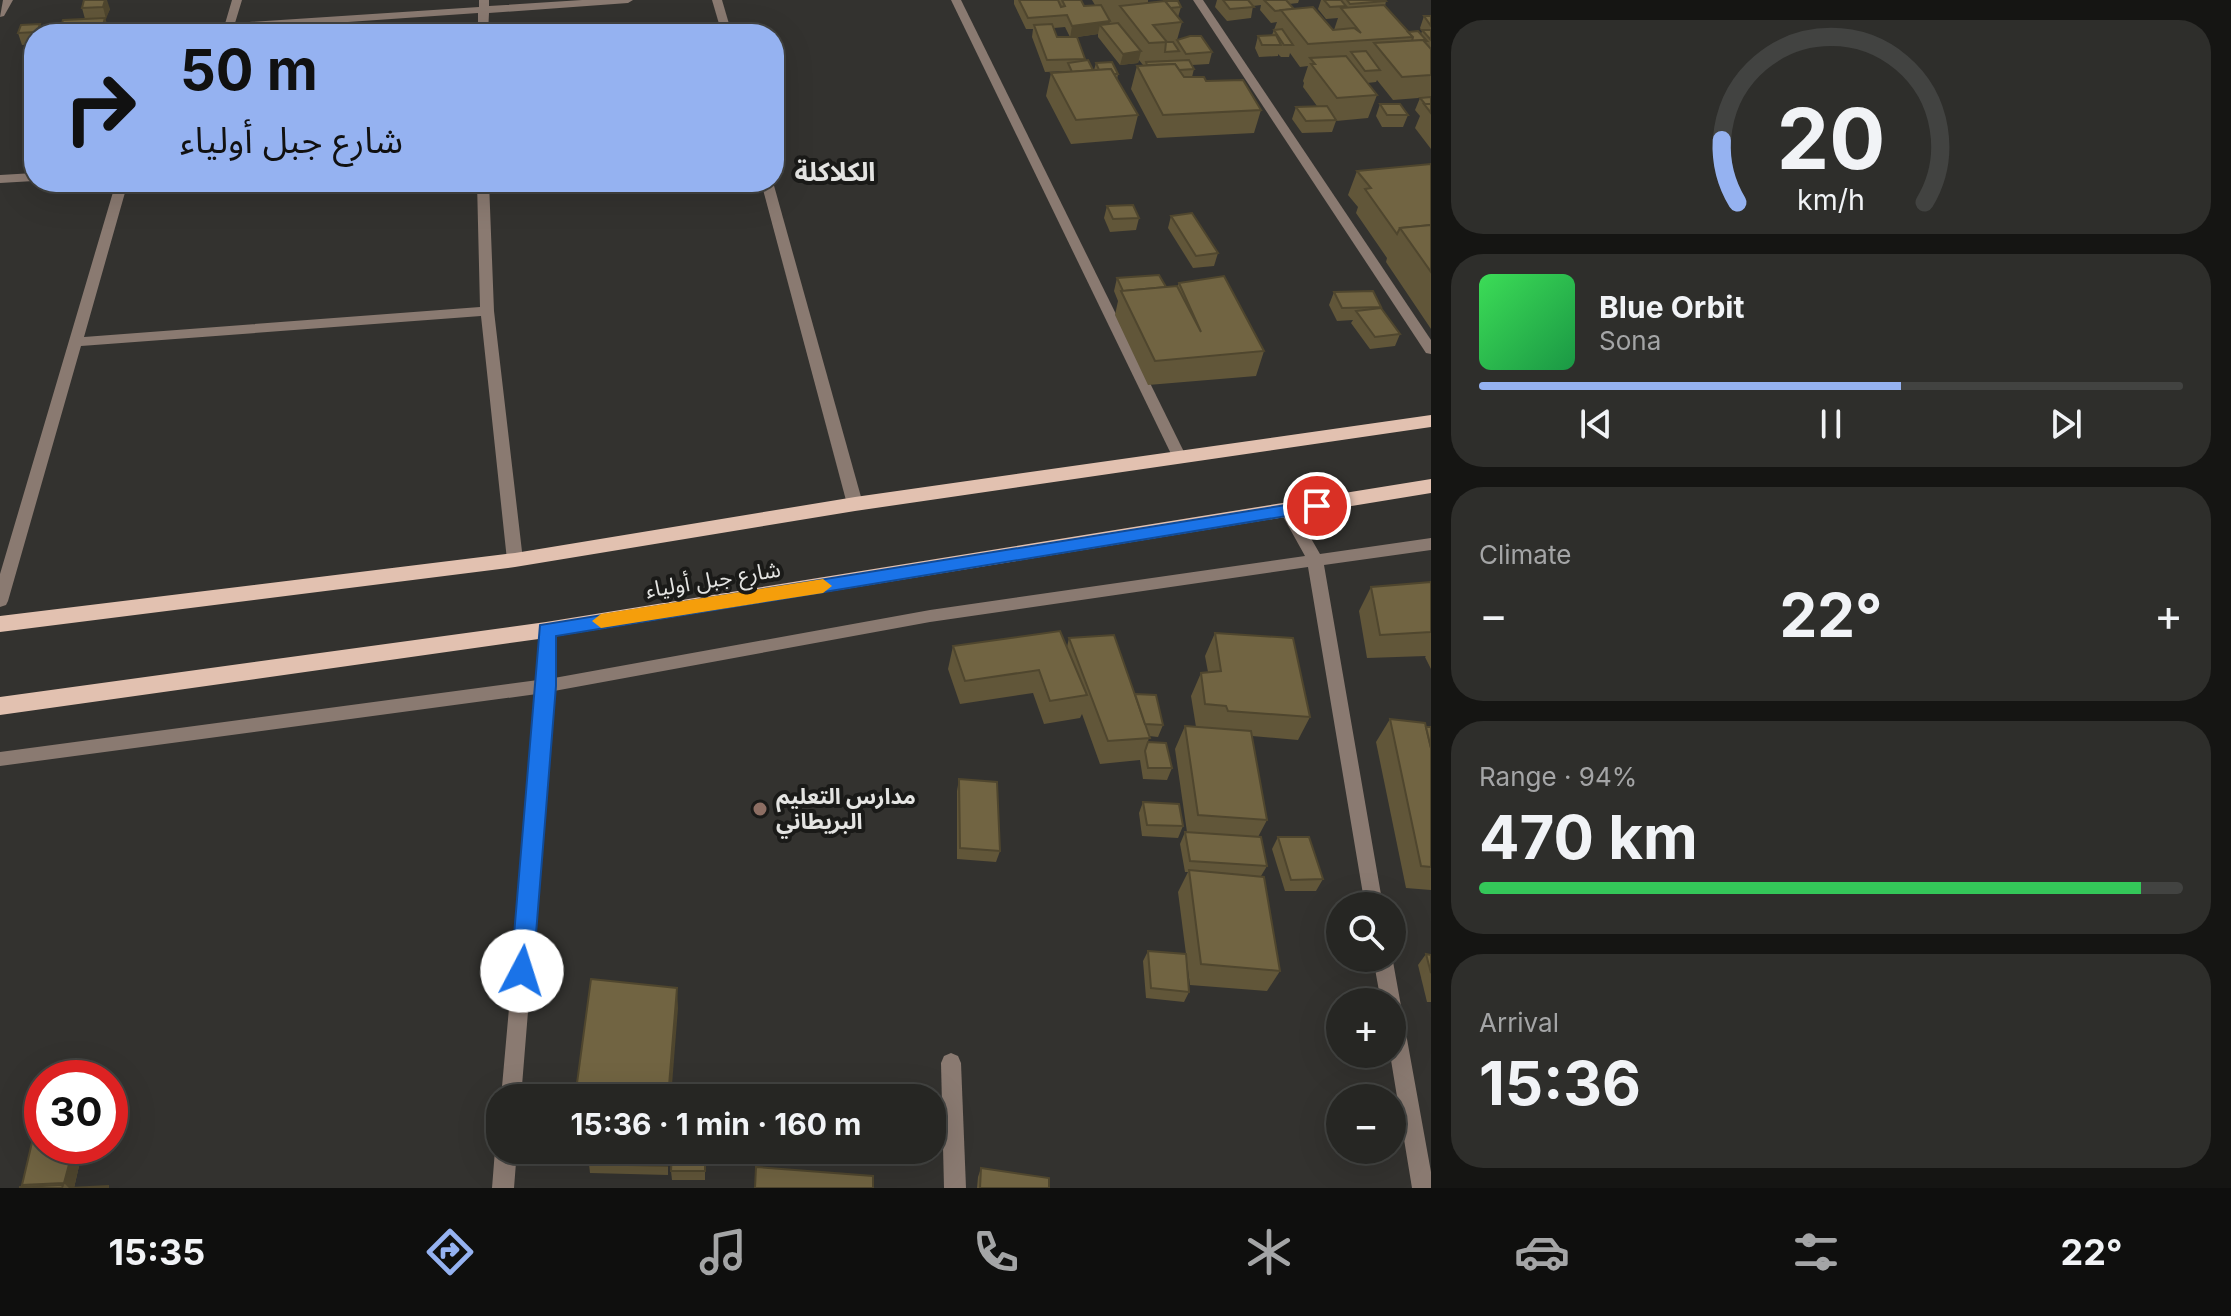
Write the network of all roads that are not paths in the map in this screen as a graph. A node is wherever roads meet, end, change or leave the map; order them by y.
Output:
1 (237, 0) edge
2 (628, 0) edge
3 (717, 0) edge
4 (956, 0) edge
5 (1198, 0) edge
6 (483, 5) edge
7 (230, 24) edge
8 (289, 24) edge
9 (724, 24) edge
10 (24, 178) edge
11 (0, 179) edge
12 (119, 192) edge
13 (483, 192) edge
14 (770, 192) edge
15 (487, 311) junction
16 (74, 342) junction
17 (1431, 350) edge
18 (1431, 421) edge
19 (1180, 458) junction
20 (1431, 486) edge
21 (855, 504) junction
22 (1288, 511) junction
23 (1431, 544) edge
24 (515, 560) junction
25 (1315, 560) junction
26 (0, 601) edge
27 (0, 624) edge
28 (546, 630) junction
29 (546, 686) junction
30 (0, 706) edge
31 (0, 759) edge
32 (1372, 892) edge
33 (951, 1063) dead end
34 (1402, 1068) edge
35 (512, 1084) edge
36 (505, 1164) edge
37 (503, 1188) edge
38 (955, 1188) edge
39 (1423, 1188) edge

1 - 7 street
2 - 6 street
3 - 9 street
4 - 19 street
5 - 17 street
6 - 8 street
10 - 11 street
12 - 16 street
13 - 15 street
14 - 21 street
15 - 16 street
15 - 24 street
16 - 26 street
18 - 19 main road
19 - 21 main road
20 - 22 main road, شارع جبل أولياء
21 - 24 main road
22 - 25 street
22 - 28 main road, شارع جبل أولياء
23 - 25 street
24 - 27 main road
25 - 29 street
25 - 32 street
28 - 29 street
28 - 30 main road, شارع جبل أولياء
29 - 31 street
29 - 35 street
33 - 38 street
34 - 39 street
36 - 37 street

